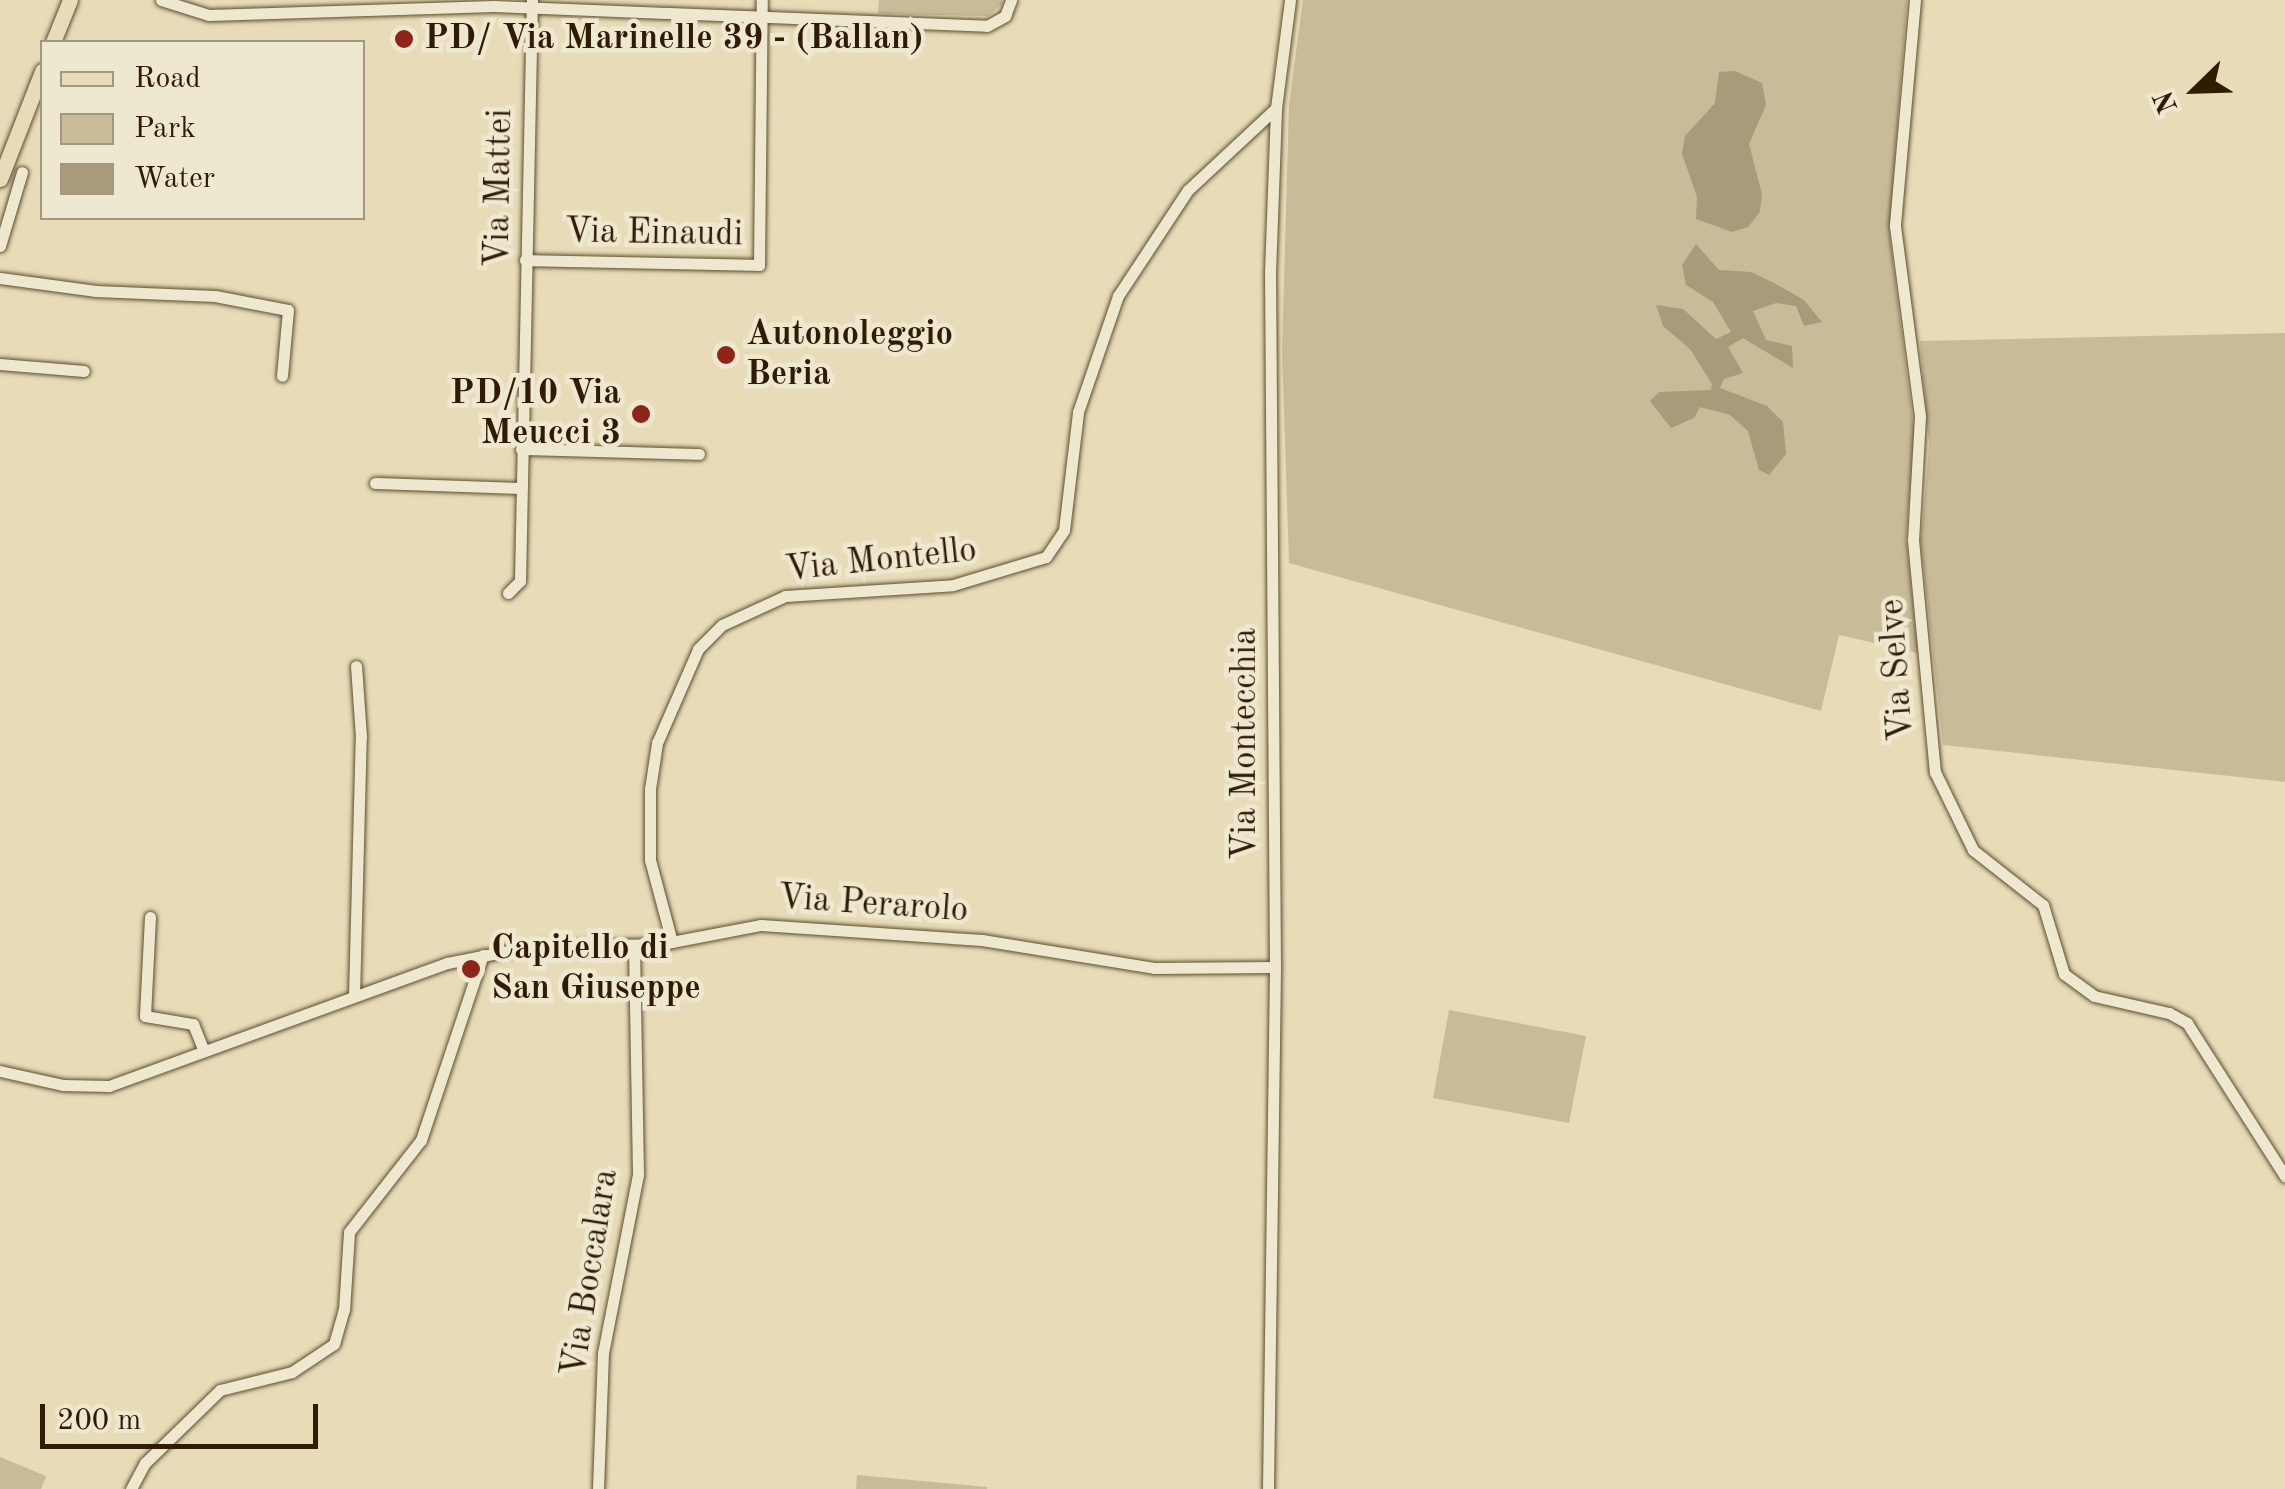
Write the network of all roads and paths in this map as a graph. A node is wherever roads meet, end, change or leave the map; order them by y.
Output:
1 (70, 0) edge
2 (161, 0) edge
3 (762, 0) edge
4 (1011, 0) edge
5 (1290, 0) edge
6 (1915, 0) edge
7 (532, 4) edge
8 (763, 17) junction
9 (54, 40) edge
10 (39, 90) edge
11 (1276, 108) junction
12 (22, 172) dead end
13 (0, 179) edge
14 (0, 246) edge
15 (525, 260) junction
16 (0, 278) edge
17 (0, 364) edge
18 (84, 371) dead end
19 (282, 376) dead end
20 (521, 449) junction
21 (700, 454) dead end
22 (375, 483) dead end
23 (521, 488) junction
24 (508, 593) dead end
25 (356, 666) dead end
26 (150, 917) dead end
27 (672, 942) junction
28 (634, 946) junction
29 (482, 955) junction
30 (1275, 967) junction
31 (354, 996) junction
32 (204, 1051) junction
33 (0, 1071) edge
34 (2285, 1176) edge
35 (130, 1489) edge
36 (598, 1489) edge
37 (1268, 1489) edge

1 - 9 main road
2 - 7 street
3 - 8 street, Via Einaudi
4 - 8 street
5 - 11 street, Via Montecchia
6 - 34 street, Via Selve
7 - 8 street
7 - 15 street, Via Mattei
8 - 15 street, Via Einaudi
10 - 13 main road
11 - 27 street, Via Montello
11 - 30 street, Via Montecchia
12 - 14 street
15 - 20 street, Via Mattei
16 - 19 street
17 - 18 street
20 - 21 street
20 - 23 street, Via Mattei
22 - 23 street
23 - 24 street, Via Mattei
25 - 31 street
26 - 32 street
27 - 28 street, Via Perarolo
27 - 30 street, Via Perarolo
28 - 29 street, Via Perarolo
28 - 36 street, Via Boccalara
29 - 31 street, Via Perarolo
29 - 35 street
30 - 37 street, Via Montecchia
31 - 32 street, Via Perarolo
32 - 33 street, Via Perarolo

